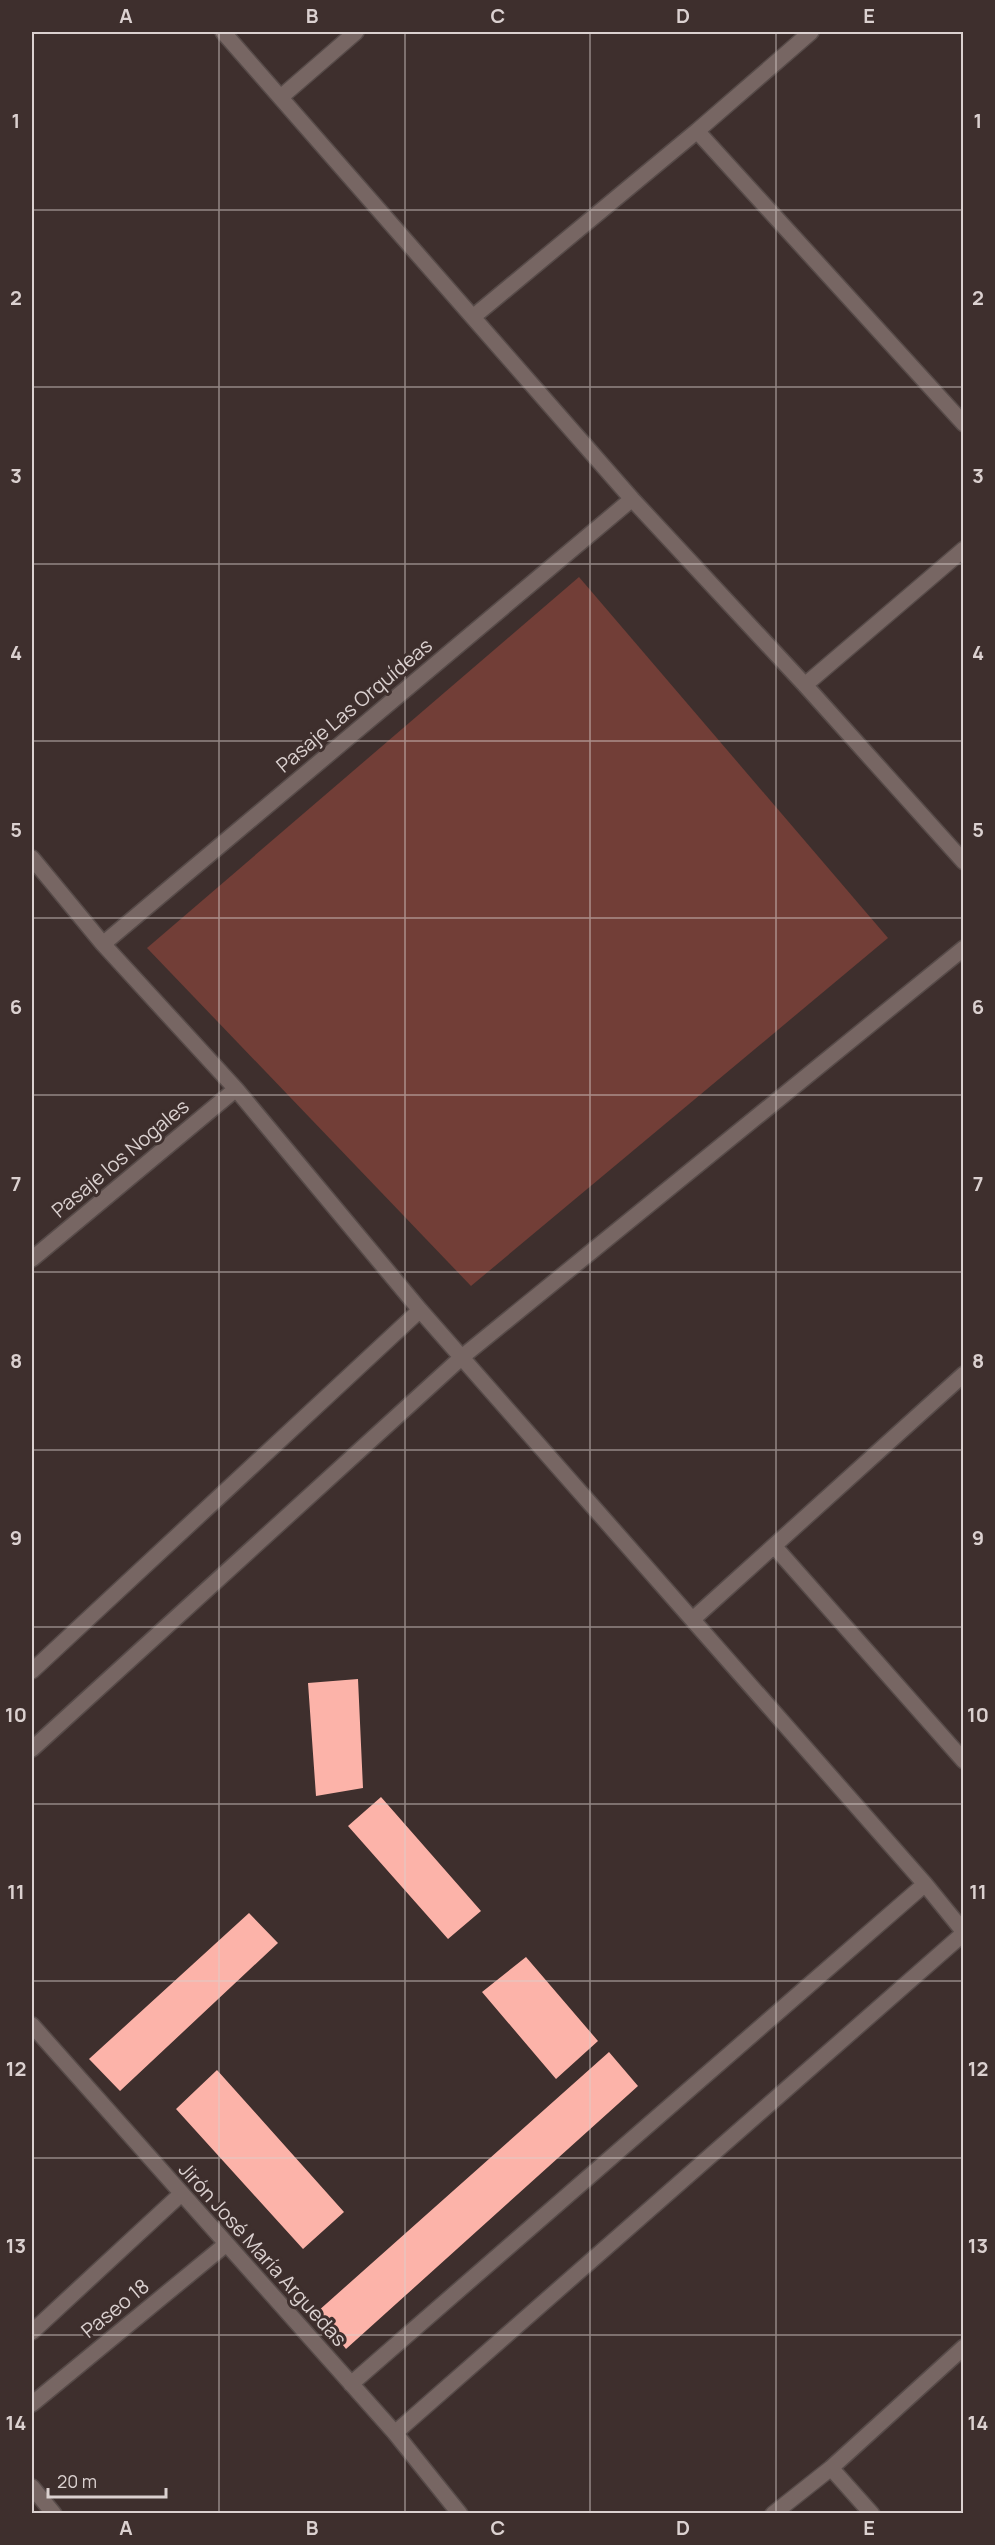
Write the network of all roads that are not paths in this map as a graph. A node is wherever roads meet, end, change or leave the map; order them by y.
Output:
1 (223, 32) edge
2 (356, 32) edge
3 (811, 32) edge
4 (281, 98) junction
5 (697, 131) junction
6 (473, 317) junction
7 (963, 424) edge
8 (632, 499) junction
9 (963, 549) edge
10 (806, 686) junction
11 (32, 858) edge
12 (963, 862) edge
13 (103, 944) junction
14 (963, 948) edge
15 (236, 1089) junction
16 (32, 1259) edge
17 (420, 1310) junction
18 (462, 1357) junction
19 (963, 1374) edge
20 (774, 1546) junction
21 (693, 1619) junction
22 (32, 1671) edge
23 (32, 1749) edge
24 (963, 1761) edge
25 (925, 1884) junction
26 (963, 1932) edge
27 (32, 2025) edge
28 (181, 2194) junction
29 (225, 2245) junction
30 (32, 2332) edge
31 (963, 2347) edge
32 (351, 2384) junction
33 (32, 2404) edge
34 (395, 2433) junction
35 (831, 2468) junction
36 (32, 2487) edge
37 (54, 2514) edge
38 (460, 2514) edge
39 (773, 2514) edge
40 (872, 2514) edge

1 - 4 street
2 - 4 street
3 - 5 street
4 - 6 street
5 - 6 street
5 - 7 street
6 - 8 street
8 - 10 street
8 - 13 street, Pasaje Las Orquídeas
9 - 10 street
10 - 12 street
11 - 13 street
13 - 15 street
14 - 18 street
15 - 16 street, Pasaje los Nogales
15 - 17 street
17 - 18 street
17 - 22 street
18 - 21 street
18 - 23 street
19 - 20 street
20 - 21 street
20 - 24 street
21 - 25 street
25 - 26 street
25 - 32 street
26 - 34 street
27 - 28 street, Jirón José María Arguedas
28 - 29 street, Jirón José María Arguedas
28 - 30 street, Paseo 18
29 - 32 street, Jirón José María Arguedas
29 - 33 street, Paseo 18
31 - 35 street
32 - 34 street, Jirón José María Arguedas
34 - 38 street, Jirón José María Arguedas
35 - 39 street
35 - 40 street
36 - 37 street

